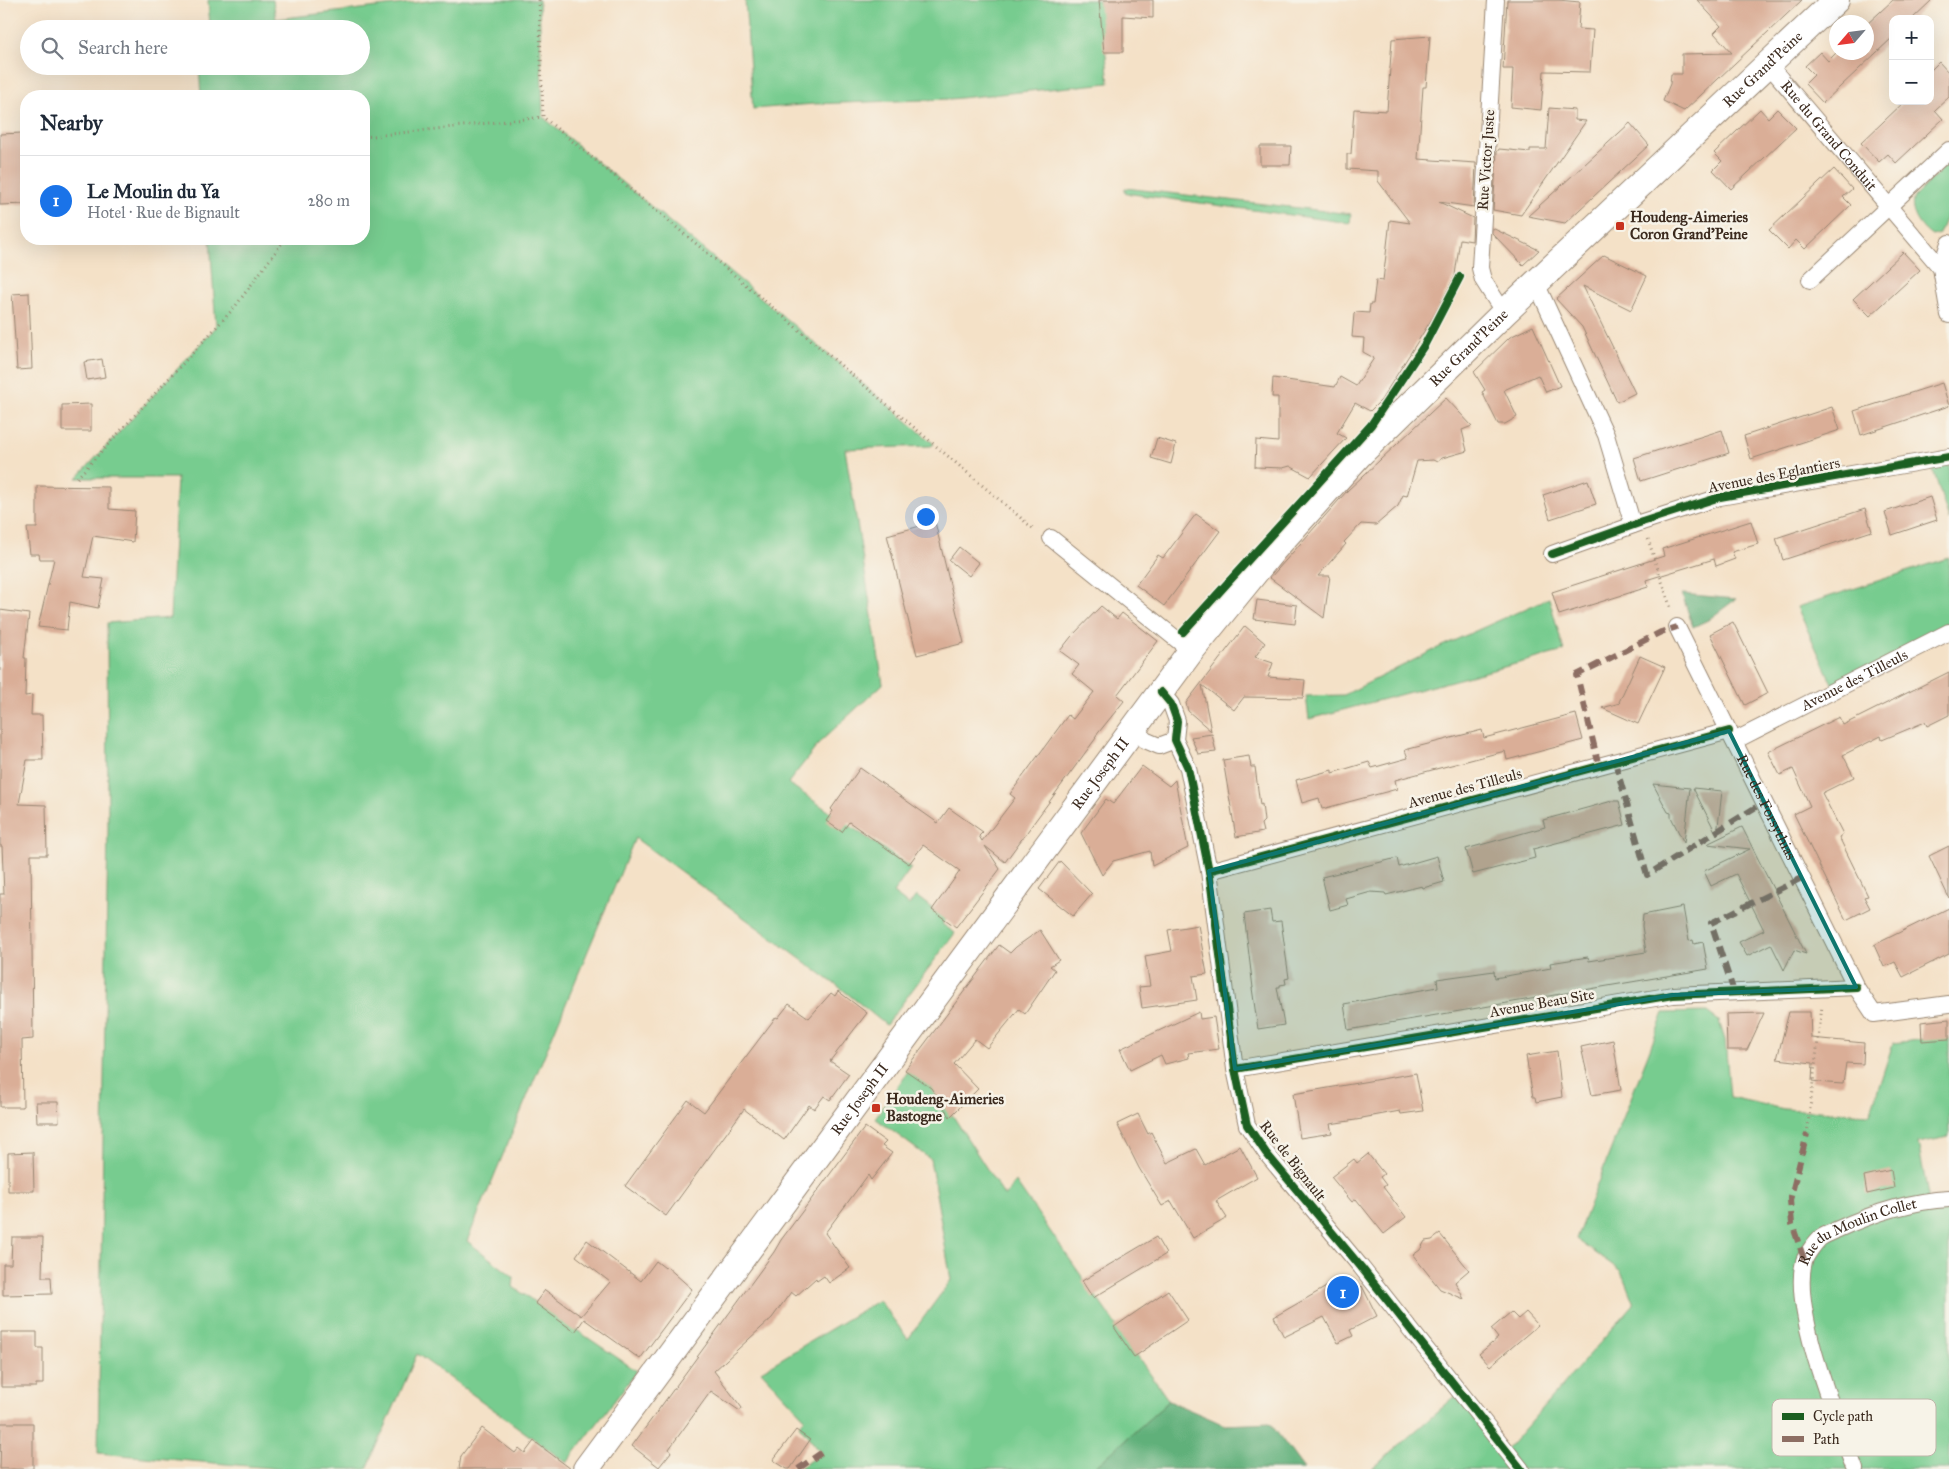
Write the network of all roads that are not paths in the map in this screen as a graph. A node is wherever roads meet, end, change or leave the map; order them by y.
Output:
1 (1496, 0) edge
2 (1836, 0) edge
3 (1768, 64) junction
4 (1949, 150) edge
5 (1889, 207) junction
6 (1949, 242) edge
7 (1941, 268) junction
8 (1810, 280) dead end
9 (1536, 283) junction
10 (1504, 313) junction
11 (1949, 315) edge
12 (1949, 457) edge
13 (1637, 524) junction
14 (1051, 538) road end
15 (1552, 554) dead end
16 (1677, 626) road end
17 (1949, 632) edge
18 (1192, 651) junction
19 (1161, 692) junction
20 (1134, 728) junction
21 (1732, 736) junction
22 (1175, 740) junction
23 (1209, 871) junction
24 (1856, 987) junction
25 (1949, 1004) edge
26 (1235, 1069) junction
27 (1949, 1199) edge
28 (1830, 1399) edge
29 (1850, 1456) edge
30 (586, 1469) edge
31 (1521, 1469) edge
32 (1855, 1469) edge

1 - 10 street, Rue Victor Juste
2 - 3 main road, Rue Grand'Peine
3 - 5 street, Rue du Grand Conduit
3 - 9 main road, Rue Grand'Peine
4 - 5 street
5 - 7 street, Rue du Grand Conduit
5 - 8 street
6 - 7 street
7 - 11 street
9 - 10 main road, Rue Grand'Peine
9 - 13 street
10 - 18 main road, Rue Grand'Peine
12 - 13 street, Avenue des Eglantiers
13 - 15 street, Avenue des Eglantiers
14 - 18 street
16 - 21 street, Rue des Forsythias
17 - 21 street, Avenue des Tilleuls
18 - 19 main road, Rue Grand'Peine
19 - 20 main road, Rue Grand'Peine
19 - 22 street, Rue de Bignault
20 - 22 street
20 - 30 main road, Rue Joseph II
21 - 23 street, Avenue des Tilleuls
21 - 24 street, Rue des Forsythias
22 - 23 street, Rue de Bignault
23 - 26 street, Rue de Bignault
24 - 25 street, Rue des Forsythias
24 - 26 street, Avenue Beau Site
26 - 31 street, Rue de Bignault
27 - 28 street, Rue du Moulin Collet
29 - 32 street, Rue du Moulin Collet

